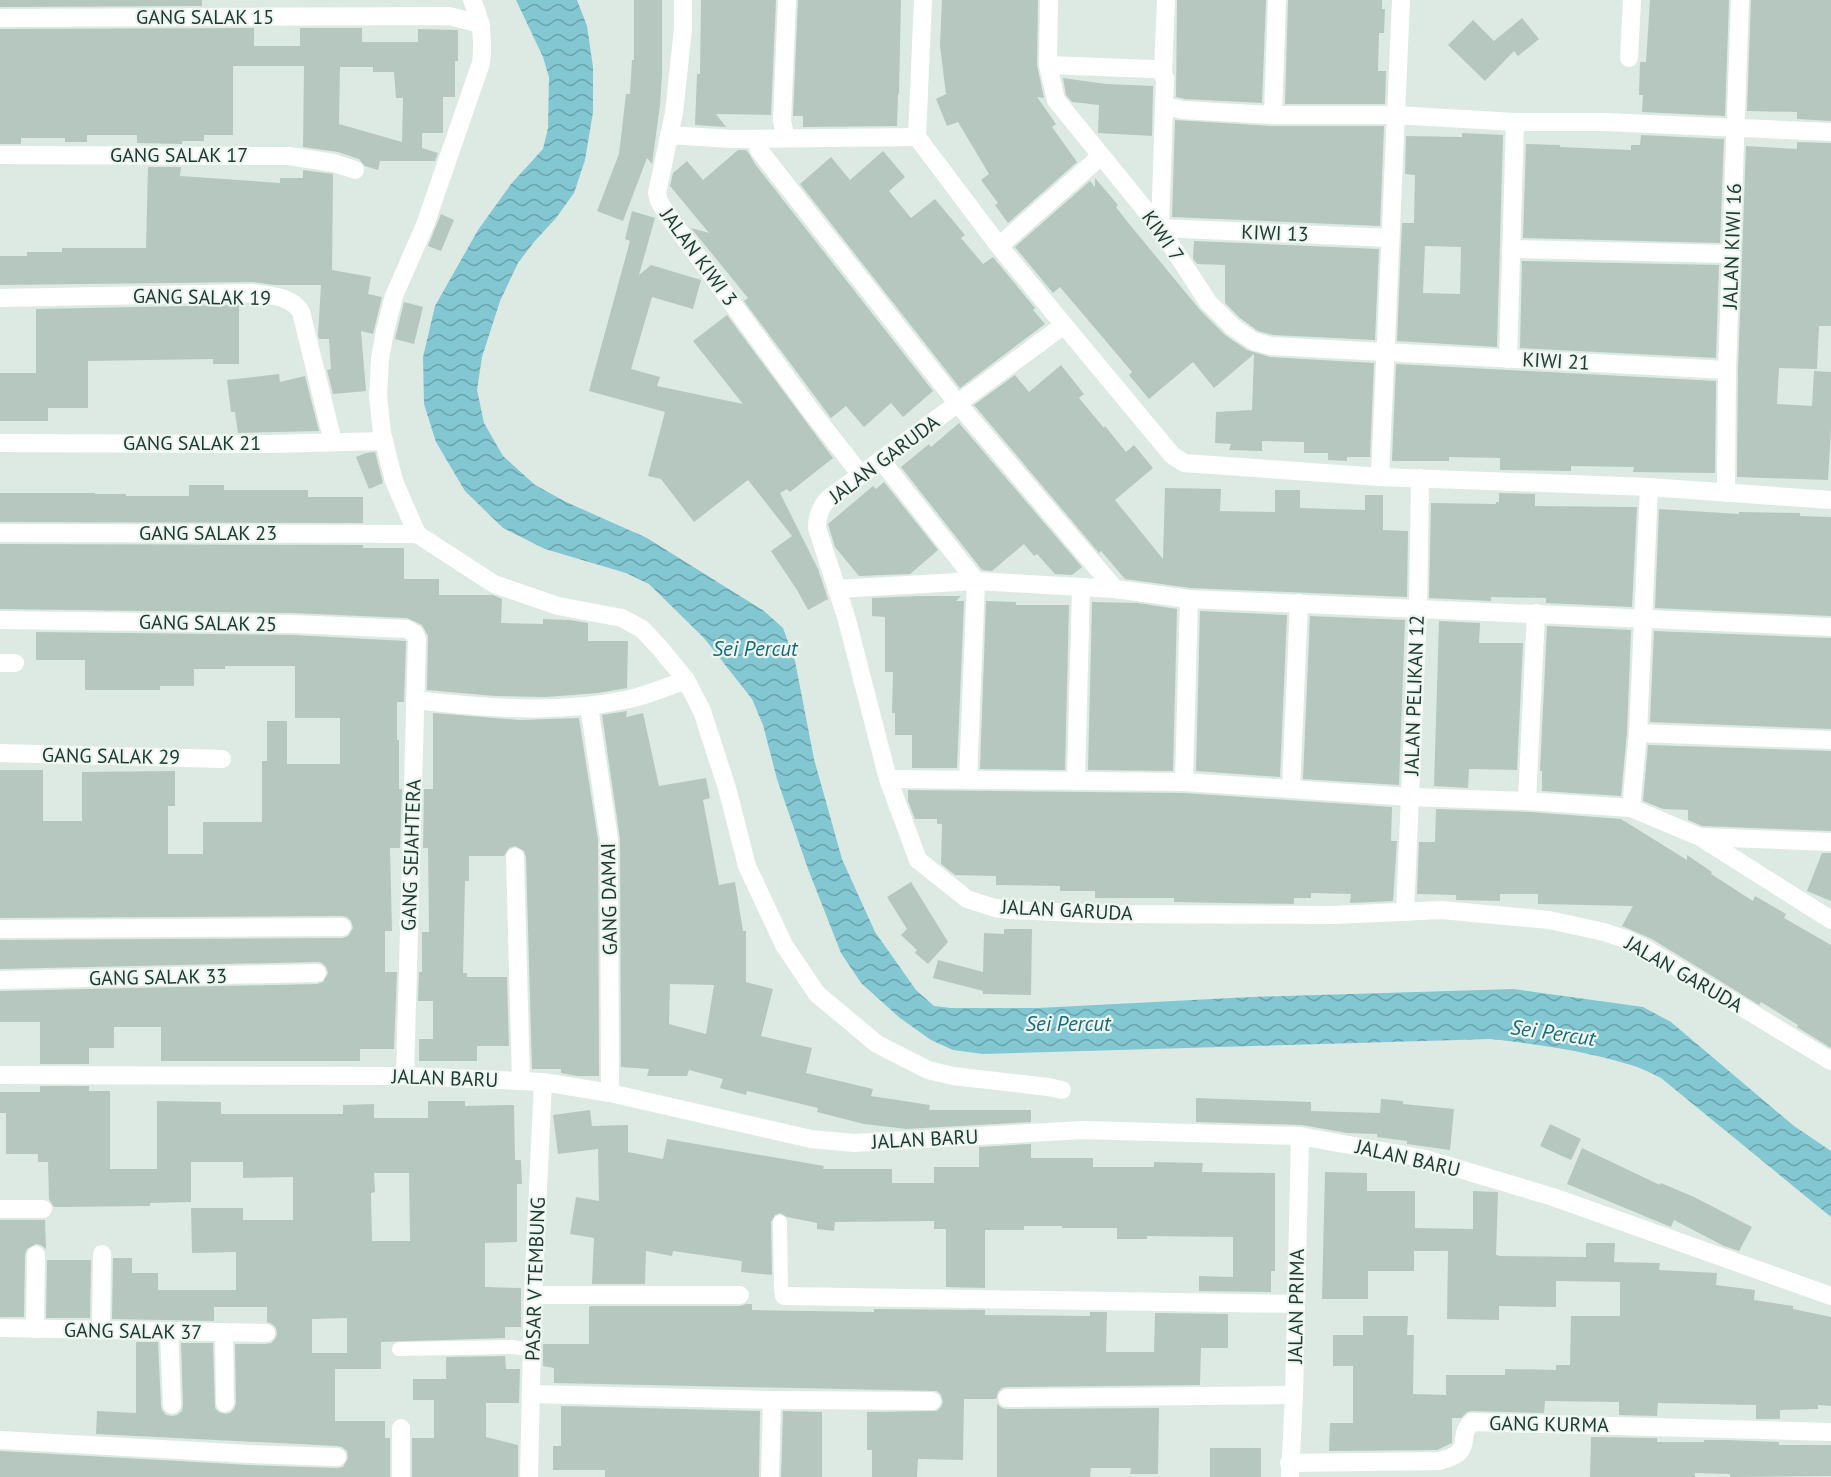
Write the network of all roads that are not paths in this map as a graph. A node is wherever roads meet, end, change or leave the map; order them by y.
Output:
1 (472, 0) edge
2 (683, 0) edge
3 (787, 0) edge
4 (923, 0) edge
5 (1049, 0) edge
6 (1166, 0) edge
7 (1277, 0) edge
8 (1401, 0) edge
9 (1632, 0) edge
10 (1740, 0) edge
11 (0, 18) edge
12 (481, 24) junction
13 (1629, 58) dead end
14 (1048, 66) junction
15 (1163, 73) junction
16 (1165, 106) junction
17 (1273, 115) junction
18 (1395, 115) junction
19 (1515, 122) junction
20 (1736, 129) junction
21 (1831, 132) edge
22 (669, 135) junction
23 (917, 137) junction
24 (786, 138) junction
25 (756, 139) junction
26 (0, 155) edge
27 (1101, 156) junction
28 (356, 170) dead end
29 (1160, 228) junction
30 (1390, 238) junction
31 (999, 246) junction
32 (1511, 249) junction
33 (1731, 254) junction
34 (0, 298) edge
35 (1064, 325) junction
36 (1385, 352) junction
37 (1508, 359) junction
38 (1727, 370) junction
39 (958, 404) junction
40 (384, 441) junction
41 (0, 442) edge
42 (333, 442) junction
43 (881, 460) junction
44 (861, 475) junction
45 (1380, 477) junction
46 (1420, 478) junction
47 (1649, 487) junction
48 (1726, 493) junction
49 (1831, 500) edge
50 (0, 533) edge
51 (417, 534) junction
52 (976, 581) junction
53 (1081, 588) junction
54 (837, 589) junction
55 (1115, 589) junction
56 (1189, 598) junction
57 (1299, 603) junction
58 (1418, 610) junction
59 (1536, 613) junction
60 (1644, 618) junction
61 (0, 620) edge
62 (1831, 627) edge
63 (415, 634) joint
64 (686, 680) junction
65 (415, 700) junction
66 (589, 706) junction
67 (1638, 733) junction
68 (1831, 740) edge
69 (0, 753) edge
70 (222, 759) dead end
71 (888, 779) junction
72 (968, 780) junction
73 (1076, 781) junction
74 (1184, 782) junction
75 (1291, 789) junction
76 (1410, 797) junction
77 (1527, 801) junction
78 (1631, 808) junction
79 (1700, 837) junction
80 (1831, 842) edge
81 (515, 857) dead end
82 (1405, 912) junction
83 (1831, 920) edge
84 (342, 927) dead end
85 (0, 929) edge
86 (316, 974) dead end
87 (0, 980) edge
88 (1831, 1061) edge
89 (0, 1075) edge
90 (405, 1076) junction
91 (520, 1081) junction
92 (543, 1082) junction
93 (1062, 1090) dead end
94 (610, 1094) junction
95 (1300, 1136) junction
96 (0, 1209) edge
97 (43, 1209) dead end
98 (780, 1222) dead end
99 (102, 1254) dead end
100 (36, 1255) dead end
101 (533, 1295) junction
102 (740, 1295) dead end
103 (784, 1296) joint
104 (1831, 1296) edge
105 (1296, 1304) junction
106 (0, 1328) edge
107 (35, 1329) junction
108 (101, 1330) junction
109 (170, 1331) junction
110 (224, 1332) junction
111 (266, 1333) dead end
112 (399, 1349) dead end
113 (533, 1350) junction
114 (532, 1394) junction
115 (1294, 1395) junction
116 (1007, 1398) dead end
117 (772, 1400) junction
118 (932, 1401) dead end
119 (225, 1403) dead end
120 (172, 1405) dead end
121 (401, 1428) dead end
122 (1831, 1432) edge
123 (0, 1440) edge
124 (338, 1457) dead end
125 (1290, 1470) edge
126 (401, 1477) edge
127 (529, 1477) edge
128 (770, 1477) edge

1 - 12 street
2 - 22 street, JALAN KIWI 3
3 - 24 street
4 - 23 street
5 - 14 street, KIWI 7
6 - 15 street
7 - 17 street
8 - 18 street
9 - 13 street
10 - 20 street, JALAN KIWI 16
11 - 12 street, GANG SALAK 15
12 - 40 street
14 - 15 street
14 - 27 street, KIWI 7
15 - 16 street
16 - 17 street
16 - 29 street
17 - 18 street
18 - 19 street
18 - 30 street
19 - 20 street
19 - 32 street
20 - 21 street
20 - 33 street, JALAN KIWI 16
22 - 25 street
22 - 44 street, JALAN KIWI 3
23 - 24 street
23 - 31 street
24 - 25 street
25 - 39 street
26 - 28 street, GANG SALAK 17
27 - 29 street, KIWI 7
27 - 31 street
29 - 30 street, KIWI 13
29 - 36 street, KIWI 7
30 - 36 street
31 - 35 street
32 - 33 street
32 - 37 street
33 - 38 street, JALAN KIWI 16
34 - 42 street, GANG SALAK 19
35 - 39 street, JALAN GARUDA
35 - 45 street
36 - 37 street, KIWI 21
36 - 45 street
37 - 38 street, KIWI 21
38 - 48 street, JALAN KIWI 16
39 - 43 street, JALAN GARUDA
39 - 55 street
40 - 42 street, GANG SALAK 21
40 - 51 street
41 - 42 street, GANG SALAK 21
43 - 44 street, JALAN GARUDA
43 - 52 street
44 - 54 street, JALAN GARUDA
45 - 46 street
46 - 47 street
46 - 58 street, JALAN PELIKAN 12
47 - 48 street
47 - 60 street
48 - 49 street
50 - 51 street, GANG SALAK 23
51 - 64 street
52 - 53 street
52 - 54 street
52 - 72 street
53 - 55 street
53 - 73 street
54 - 71 street, JALAN GARUDA
55 - 56 street
56 - 57 street
56 - 74 street
57 - 58 street
57 - 75 street
58 - 59 street
58 - 76 street, JALAN PELIKAN 12
59 - 60 street
59 - 77 street
60 - 62 street
60 - 67 street
61 - 63 street, GANG SALAK 25
63 - 65 street, GANG SEJAHTERA
64 - 66 street
64 - 93 street
65 - 66 street
65 - 90 street, GANG SEJAHTERA
66 - 94 street, GANG DAMAI
67 - 68 street
67 - 78 street
69 - 70 street, GANG SALAK 29
71 - 72 street
71 - 82 street, JALAN GARUDA
72 - 73 street
73 - 74 street
74 - 75 street
75 - 76 street
76 - 77 street
76 - 82 street, JALAN PELIKAN 12
77 - 78 street
78 - 79 street
79 - 80 street
79 - 83 street
81 - 91 street
82 - 88 street, JALAN GARUDA
84 - 85 street
86 - 87 street, GANG SALAK 33
89 - 90 street, JALAN BARU
90 - 91 street, JALAN BARU
91 - 92 street, JALAN BARU
92 - 94 street, JALAN BARU
92 - 101 street, PASAR V TEMBUNG
94 - 95 street, JALAN BARU
95 - 104 street, JALAN BARU
95 - 105 street, JALAN PRIMA
96 - 97 street
98 - 103 lane
99 - 108 street
100 - 107 street
101 - 102 street
101 - 113 street, PASAR V TEMBUNG
103 - 105 street
105 - 115 street, JALAN PRIMA
106 - 107 street, GANG SALAK 37
107 - 108 street, GANG SALAK 37
108 - 109 street, GANG SALAK 37
109 - 110 street, GANG SALAK 37
109 - 120 street
110 - 111 street, GANG SALAK 37
110 - 119 street
112 - 113 lane
113 - 114 street, PASAR V TEMBUNG
114 - 117 street
114 - 127 street, PASAR V TEMBUNG
115 - 116 street
115 - 125 street, JALAN PRIMA
117 - 118 street
117 - 128 street
121 - 126 street
122 - 125 street, GANG KURMA
123 - 124 street

